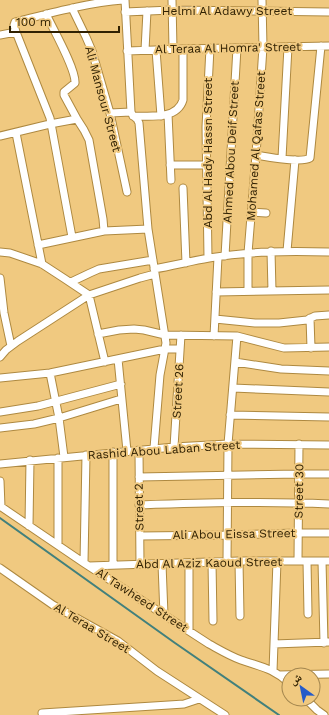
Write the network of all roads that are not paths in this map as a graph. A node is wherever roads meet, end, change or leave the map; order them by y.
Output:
1 (124, 0) edge
2 (172, 0) edge
3 (262, 0) edge
4 (72, 8) junction
5 (172, 10) junction
6 (262, 10) junction
7 (146, 11) junction
8 (125, 12) junction
9 (329, 12) edge
10 (46, 14) junction
11 (16, 32) junction
12 (0, 35) edge
13 (321, 46) junction
14 (329, 46) edge
15 (263, 47) junction
16 (288, 47) junction
17 (210, 48) junction
18 (237, 48) junction
19 (173, 49) junction
20 (183, 49) junction
21 (145, 50) junction
22 (156, 50) junction
23 (127, 51) junction
24 (110, 113) junction
25 (132, 114) junction
26 (164, 115) junction
27 (77, 120) junction
28 (50, 124) junction
29 (16, 133) junction
30 (0, 136) edge
31 (256, 155) junction
32 (282, 158) junction
33 (294, 160) junction
34 (170, 165) junction
35 (206, 165) junction
36 (171, 180) dead end
37 (183, 188) dead end
38 (127, 192) dead end
39 (252, 212) junction
40 (266, 213) dead end
41 (148, 229) junction
42 (104, 231) junction
43 (72, 238) junction
44 (38, 245) junction
45 (271, 251) junction
46 (288, 251) junction
47 (0, 252) edge
48 (329, 252) edge
49 (248, 253) junction
50 (225, 256) junction
51 (218, 257) junction
52 (208, 258) junction
53 (153, 260) junction
54 (186, 263) junction
55 (42, 264) junction
56 (155, 272) junction
57 (0, 278) edge
58 (71, 282) junction
59 (329, 290) edge
60 (248, 291) junction
61 (272, 291) junction
62 (216, 292) junction
63 (89, 295) junction
64 (1, 302) edge
65 (329, 315) edge
66 (310, 318) junction
67 (215, 319) junction
68 (98, 334) junction
69 (165, 335) junction
70 (181, 335) junction
71 (214, 336) junction
72 (238, 336) junction
73 (11, 346) junction
74 (329, 347) edge
75 (311, 348) junction
76 (165, 349) junction
77 (180, 349) junction
78 (0, 357) edge
79 (118, 359) junction
80 (105, 362) junction
81 (235, 362) junction
82 (329, 371) edge
83 (50, 373) junction
84 (0, 378) edge
85 (120, 384) junction
86 (233, 388) junction
87 (329, 392) edge
88 (121, 399) junction
89 (55, 402) junction
90 (0, 412) edge
91 (230, 415) junction
92 (329, 417) edge
93 (59, 418) junction
94 (0, 428) edge
95 (228, 444) junction
96 (299, 444) junction
97 (329, 445) edge
98 (174, 447) junction
99 (154, 448) junction
100 (139, 450) junction
101 (127, 451) junction
102 (113, 452) junction
103 (86, 455) junction
104 (61, 457) junction
105 (30, 460) junction
106 (0, 464) edge
107 (299, 474) junction
108 (329, 474) edge
109 (228, 475) junction
110 (139, 477) junction
111 (0, 481) edge
112 (299, 502) junction
113 (227, 503) junction
114 (329, 504) edge
115 (140, 505) junction
116 (1, 506) edge
117 (29, 526) junction
118 (298, 533) junction
119 (329, 533) edge
120 (228, 535) junction
121 (140, 536) junction
122 (58, 545) junction
123 (239, 561) junction
124 (277, 561) junction
125 (298, 561) junction
126 (307, 561) junction
127 (326, 561) edge
128 (212, 562) junction
129 (227, 562) junction
130 (190, 563) junction
131 (86, 564) junction
132 (140, 564) junction
133 (162, 564) junction
134 (113, 565) junction
135 (0, 568) edge
136 (308, 614) dead end
137 (164, 615) junction
138 (240, 616) dead end
139 (212, 621) dead end
140 (189, 631) junction
141 (327, 642) edge
142 (274, 644) junction
143 (276, 673) junction
144 (329, 674) edge
145 (281, 677) edge
146 (200, 699) junction
147 (314, 707) edge
148 (42, 713) dead end
149 (225, 715) edge
150 (324, 715) edge

1 - 4 street
1 - 8 street
2 - 5 street
3 - 6 street, Mohamed Al Qafas Street
4 - 10 street
4 - 24 street, Ali Mansour Street
5 - 6 street, Helmi Al Adawy Street
5 - 7 street, Helmi Al Adawy Street
5 - 19 street
6 - 9 street, Helmi Al Adawy Street
6 - 15 street, Mohamed Al Qafas Street
7 - 8 street, Helmi Al Adawy Street
7 - 21 street
8 - 23 street
10 - 11 street
10 - 27 street
11 - 12 street
11 - 28 street
13 - 14 street, Al Teraa Al Homra' Street
13 - 16 street, Al Teraa Al Homra' Street
13 - 33 street
15 - 16 street, Al Teraa Al Homra' Street
15 - 18 street, Al Teraa Al Homra' Street
15 - 31 street, Mohamed Al Qafas Street
16 - 32 street
17 - 18 street, Al Teraa Al Homra' Street
17 - 20 street, Al Teraa Al Homra' Street
17 - 35 street, Abd Al Hady Hassn Street
18 - 50 street, Ahmed Abou Deif Street
19 - 20 street, Al Teraa Al Homra' Street
19 - 22 street, Al Teraa Al Homra' Street
20 - 26 street
21 - 22 street, Al Teraa Al Homra' Street
21 - 23 street, Al Teraa Al Homra' Street
22 - 26 street
23 - 25 street
24 - 25 street
24 - 38 street, Ali Mansour Street
25 - 26 street
25 - 41 street
26 - 34 street
27 - 28 street
27 - 42 street
28 - 29 street
28 - 43 street
29 - 30 street
29 - 44 street
31 - 32 street
31 - 39 street, Mohamed Al Qafas Street
32 - 33 street
33 - 46 street
34 - 35 street
34 - 36 street
35 - 52 street, Abd Al Hady Hassn Street
37 - 54 street
39 - 40 street
39 - 49 street, Mohamed Al Qafas Street
41 - 42 street
41 - 53 street
42 - 43 street
43 - 44 street
44 - 55 street
45 - 46 street
45 - 49 street
45 - 61 street
46 - 48 street
47 - 55 street
49 - 50 street
49 - 60 street, Mohamed Al Qafas Street
50 - 51 street
51 - 52 street
51 - 62 street
52 - 54 street
53 - 56 street
53 - 58 street
54 - 56 street
55 - 58 street
56 - 63 street
56 - 69 street
57 - 64 street
58 - 63 street
59 - 61 street
60 - 61 street
60 - 62 street
62 - 67 street
63 - 68 street
63 - 73 street
64 - 73 street
65 - 66 street
66 - 67 street
66 - 75 street
67 - 71 street
68 - 69 street
68 - 80 street
69 - 70 street
69 - 76 street
70 - 71 street
70 - 77 street, Street 26
71 - 72 street
72 - 75 street
72 - 81 street
73 - 78 street
74 - 75 street
76 - 77 street
76 - 79 street
76 - 99 street
77 - 98 street, Street 26
79 - 80 street
79 - 85 street
80 - 83 street
81 - 82 street
81 - 86 street
83 - 84 street
83 - 89 street
85 - 88 street
85 - 89 street
86 - 87 street
86 - 91 street
88 - 93 street
88 - 101 street
89 - 90 street
89 - 93 street
91 - 92 street
91 - 95 street
93 - 94 street
93 - 104 street
95 - 96 street, Rashid Abou Laban Street
95 - 98 street, Rashid Abou Laban Street
95 - 109 street
96 - 97 street, Rashid Abou Laban Street
96 - 107 street, Street 30
98 - 99 street, Rashid Abou Laban Street
99 - 100 street, Rashid Abou Laban Street
100 - 101 street, Rashid Abou Laban Street
100 - 110 street, Street 2
101 - 102 street, Rashid Abou Laban Street
102 - 103 street, Rashid Abou Laban Street
102 - 134 street
103 - 104 street, Rashid Abou Laban Street
103 - 131 street
104 - 105 street, Rashid Abou Laban Street
104 - 122 street
105 - 106 street, Rashid Abou Laban Street
105 - 117 street
107 - 108 street
107 - 109 street
107 - 112 street, Street 30
109 - 110 street
109 - 113 street
110 - 115 street, Street 2
111 - 116 street
112 - 113 street
112 - 114 street
112 - 118 street, Street 30
113 - 115 street
113 - 120 street
115 - 121 street, Street 2
116 - 117 street, Al Tawheed Street
117 - 122 street, Al Tawheed Street
118 - 119 street, Ali Abou Eissa Street
118 - 120 street, Ali Abou Eissa Street
118 - 125 street, Street 30
120 - 121 street, Ali Abou Eissa Street
120 - 129 street
121 - 132 street, Street 2
122 - 131 street, Al Tawheed Street
123 - 124 street, Abd Al Aziz Kaoud Street
123 - 129 street, Abd Al Aziz Kaoud Street
123 - 138 street
124 - 125 street, Abd Al Aziz Kaoud Street
124 - 142 street
125 - 126 street, Abd Al Aziz Kaoud Street
126 - 127 street, Abd Al Aziz Kaoud Street
126 - 136 street
127 - 141 street
128 - 129 street, Abd Al Aziz Kaoud Street
128 - 130 street, Abd Al Aziz Kaoud Street
128 - 139 street
130 - 133 street, Abd Al Aziz Kaoud Street
130 - 140 street
131 - 134 street, Abd Al Aziz Kaoud Street
131 - 137 street, Al Tawheed Street
132 - 133 street, Abd Al Aziz Kaoud Street
132 - 134 street, Abd Al Aziz Kaoud Street
133 - 137 street
135 - 146 street, Al Teraa Street
137 - 140 street, Al Tawheed Street
140 - 143 street, Al Tawheed Street
141 - 142 street
142 - 143 street
143 - 144 street
143 - 145 street, Al Tawheed Street
146 - 148 street
146 - 149 street, Al Teraa Street
147 - 150 street

